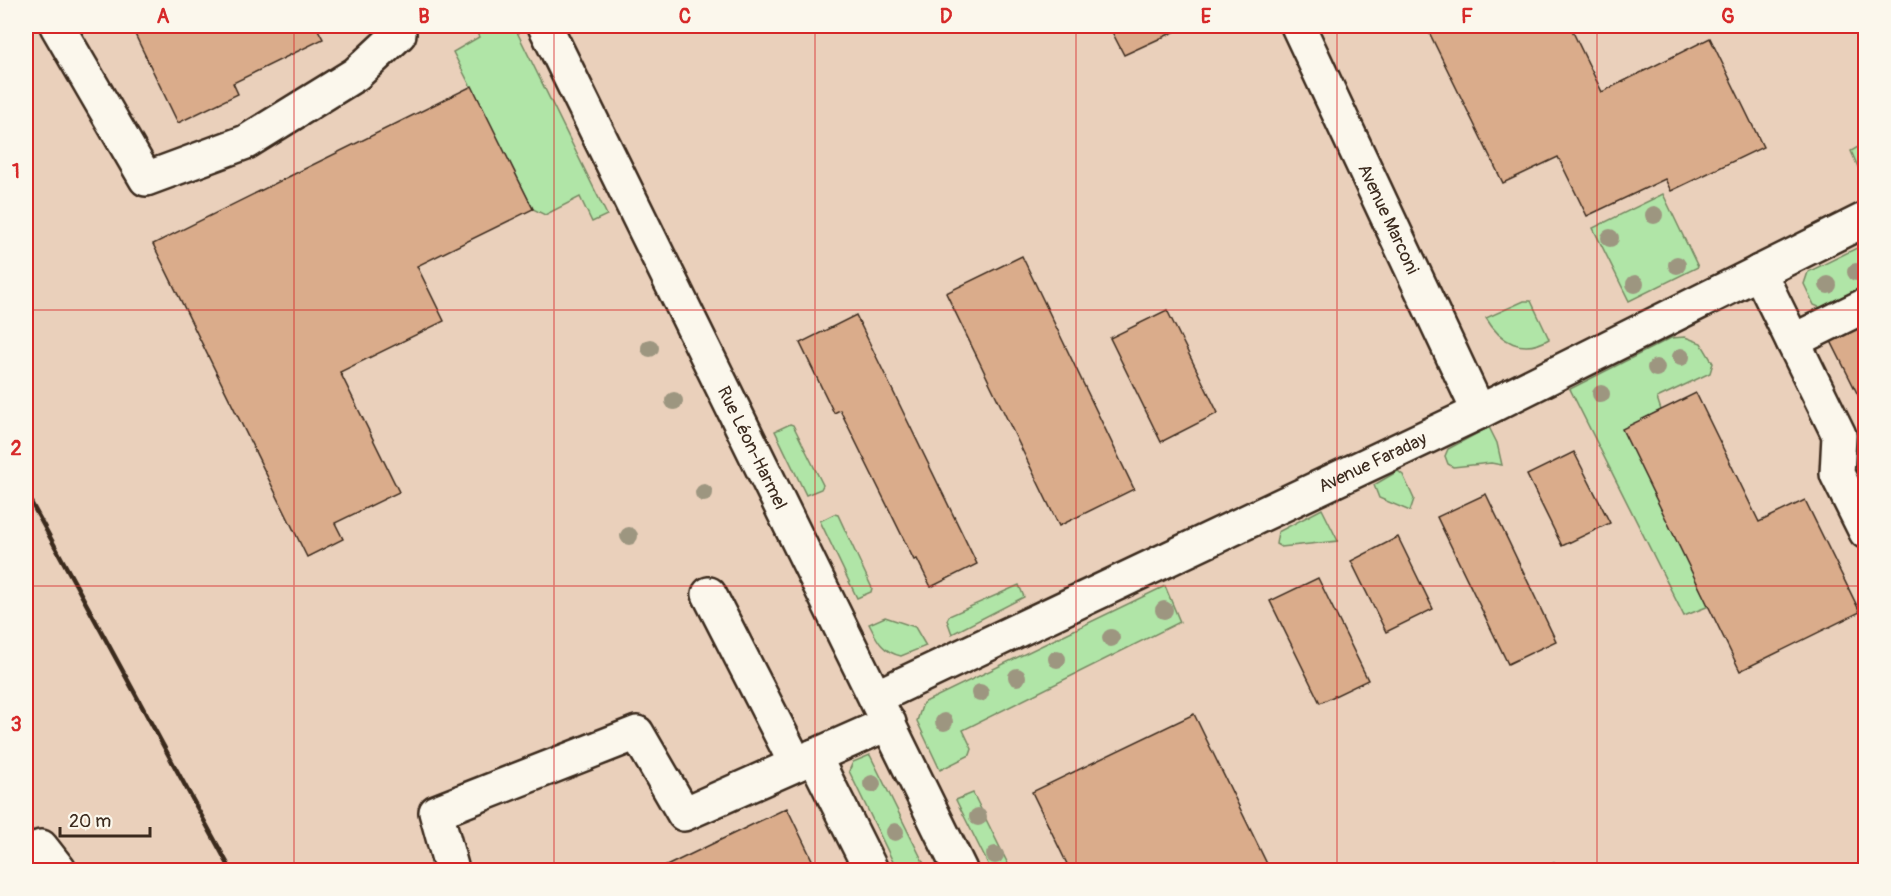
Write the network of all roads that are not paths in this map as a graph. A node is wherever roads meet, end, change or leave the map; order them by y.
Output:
1 (57, 26) edge
2 (545, 26) edge
3 (1298, 26) edge
4 (403, 28) edge
5 (1866, 219) edge
6 (1759, 272) junction
7 (1866, 305) edge
8 (1793, 341) junction
9 (1479, 412) junction
10 (1866, 532) edge
11 (709, 594) dead end
12 (882, 710) junction
13 (805, 760) junction
14 (30, 870) edge
15 (58, 870) edge
16 (452, 870) edge
17 (871, 870) edge
18 (960, 870) edge

1 - 4 street
2 - 12 street, Rue Léon-Harmel
3 - 9 street, Avenue Marconi
5 - 6 street, Avenue Faraday
6 - 8 street
6 - 9 street, Avenue Faraday
7 - 8 street
8 - 10 street
9 - 12 street, Avenue Faraday
11 - 13 street
12 - 13 street, Avenue Faraday
12 - 18 street, Rue Léon-Harmel
13 - 16 street, Avenue Faraday
13 - 17 street
14 - 15 street

